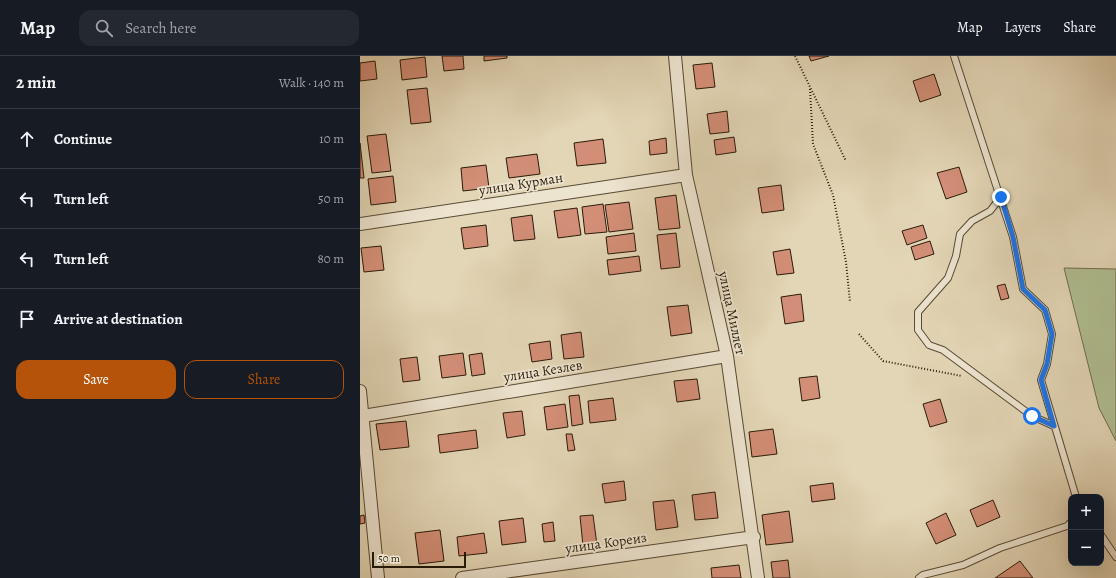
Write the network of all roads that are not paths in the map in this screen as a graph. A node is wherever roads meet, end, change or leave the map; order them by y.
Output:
1 (674, 56) edge
2 (954, 56) edge
3 (686, 175) junction
4 (1001, 197) junction
5 (360, 224) edge
6 (727, 356) junction
7 (360, 391) edge
8 (363, 416) junction
9 (1054, 426) junction
10 (1075, 494) edge
11 (1068, 525) edge
12 (754, 537) junction
13 (1104, 539) edge
14 (1116, 556) edge
15 (378, 578) edge
16 (462, 578) edge
17 (758, 578) edge
18 (919, 578) edge

1 - 3 street, улица Миллет
2 - 4 lane
3 - 5 street, улица Курман
3 - 6 street, улица Миллет
4 - 9 lane
4 - 9 lane
6 - 8 street, улица Кезлев
6 - 12 street, улица Миллет
7 - 8 street
8 - 15 street
9 - 10 lane
11 - 18 lane
12 - 16 street, улица Кореиз
12 - 17 street, улица Миллет
13 - 14 lane

